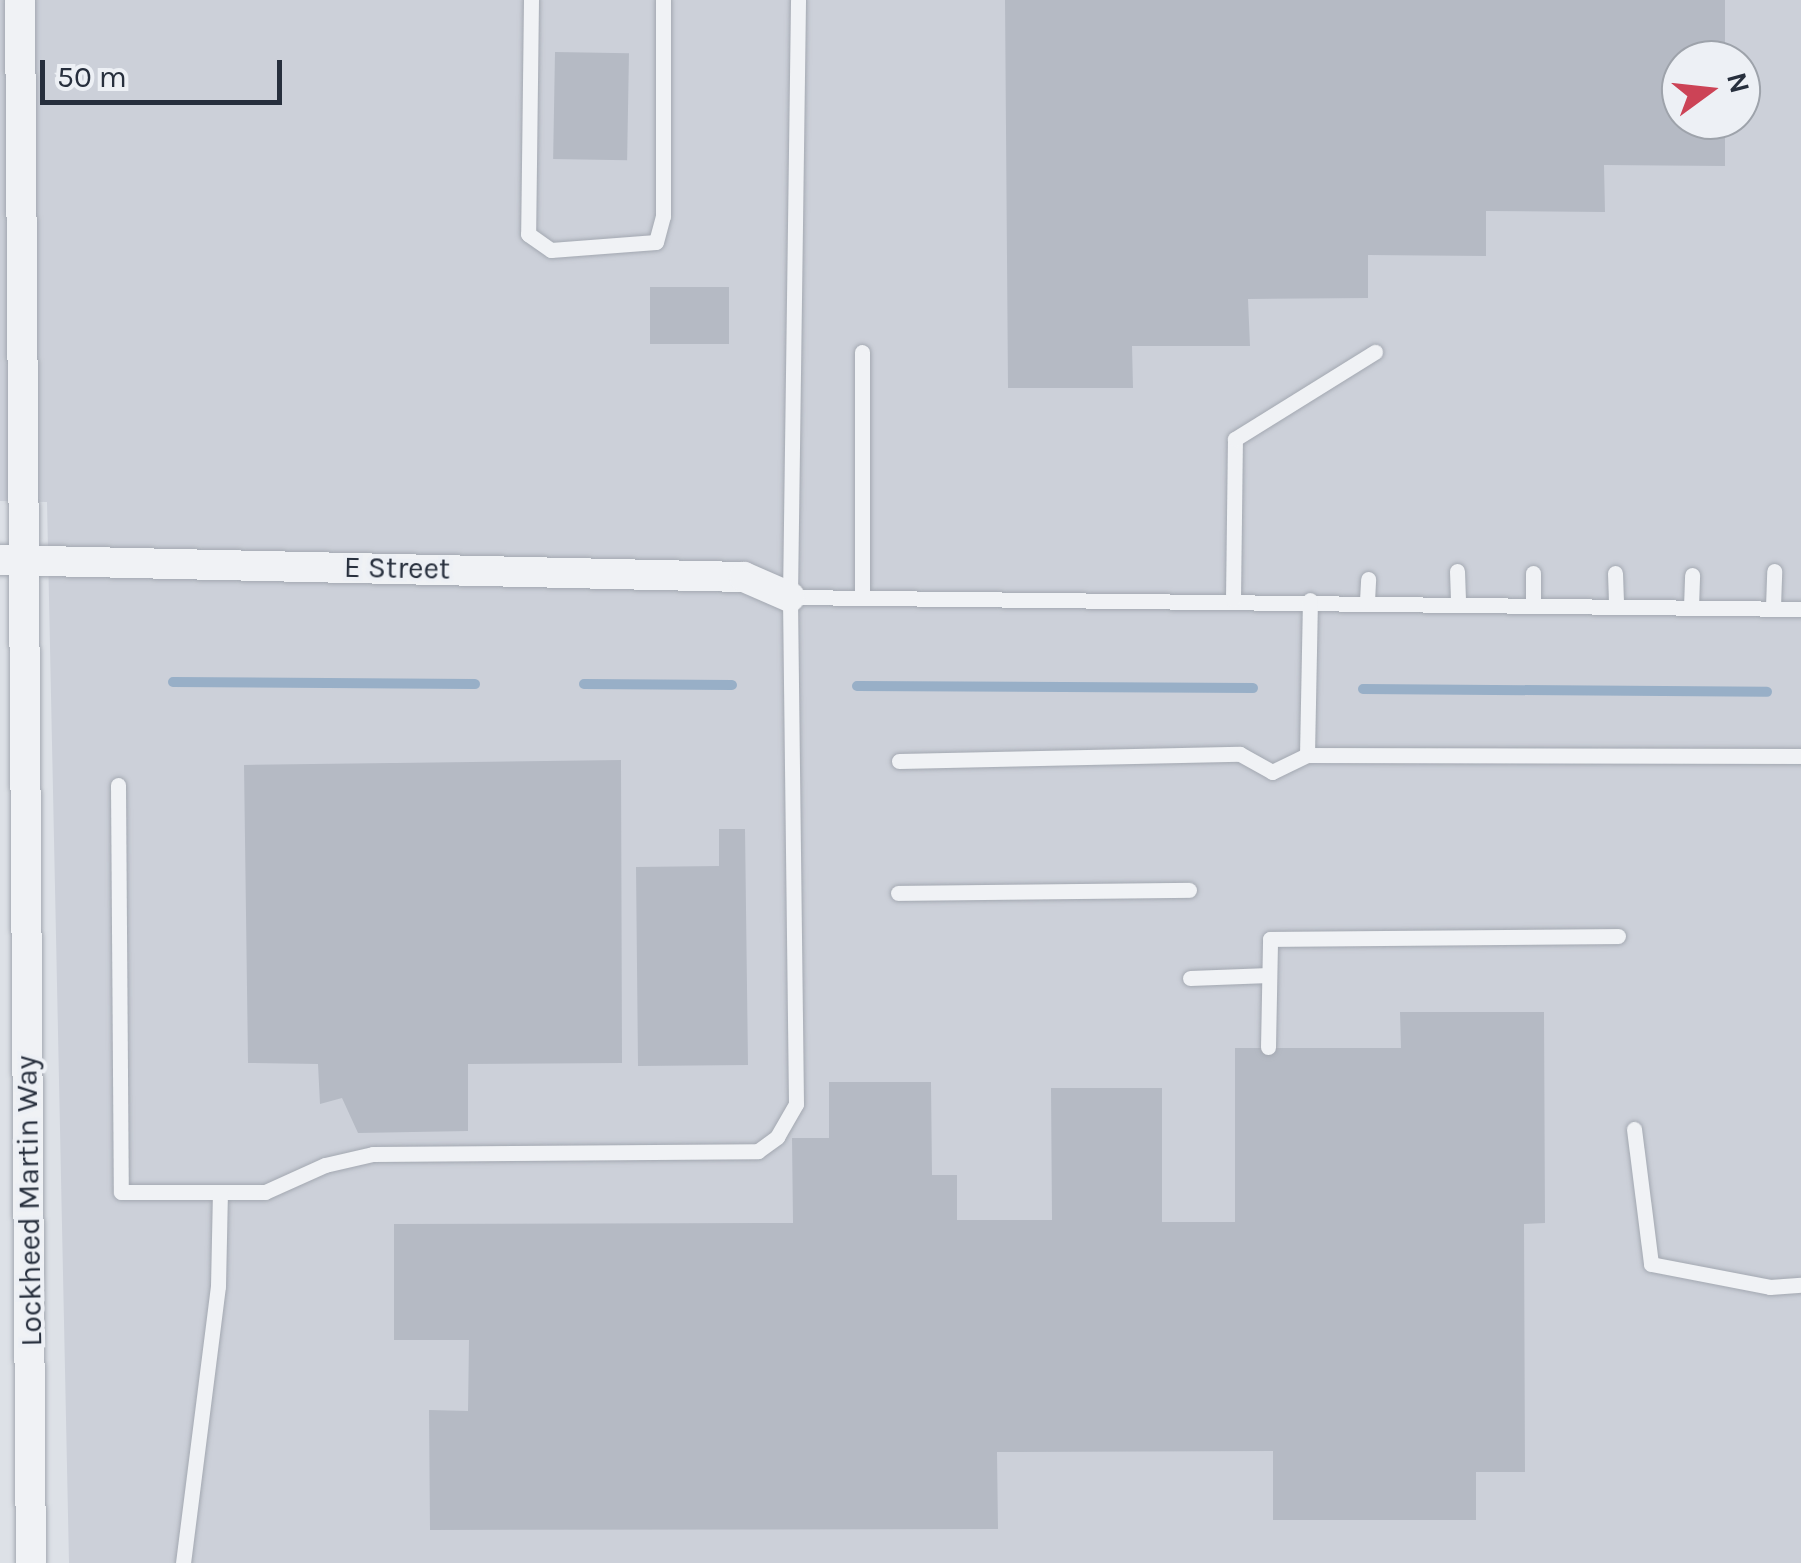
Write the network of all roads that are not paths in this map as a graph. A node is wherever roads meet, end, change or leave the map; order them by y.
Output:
1 (20, 0) edge
2 (531, 0) edge
3 (663, 0) edge
4 (798, 0) edge
5 (862, 352) dead end
6 (1375, 352) dead end
7 (12, 560) edge
8 (1457, 570) dead end
9 (1774, 571) dead end
10 (1534, 573) dead end
11 (1615, 573) dead end
12 (1692, 575) dead end
13 (1368, 579) dead end
14 (790, 596) junction
15 (862, 597) junction
16 (1234, 599) junction
17 (1310, 600) junction
18 (1367, 601) junction
19 (1458, 603) junction
20 (1533, 605) junction
21 (1616, 605) junction
22 (1691, 607) junction
23 (1774, 607) junction
24 (1801, 610) edge
25 (1307, 755) junction
26 (1801, 756) edge
27 (899, 762) dead end
28 (118, 785) dead end
29 (1189, 890) dead end
30 (898, 893) dead end
31 (1618, 936) dead end
32 (1269, 975) junction
33 (1190, 978) dead end
34 (1268, 1048) dead end
35 (1634, 1129) dead end
36 (220, 1192) junction
37 (1801, 1285) edge
38 (31, 1563) edge
39 (183, 1563) edge

1 - 7 street, Lockheed Martin Way
2 - 3 lane
4 - 14 lane
5 - 15 lane
6 - 16 lane
7 - 14 street, E Street
7 - 38 street, Lockheed Martin Way
8 - 19 lane
9 - 23 lane
10 - 20 lane
11 - 21 lane
12 - 22 lane
13 - 18 lane
14 - 15 lane
14 - 36 lane
15 - 16 lane
16 - 17 lane
17 - 18 lane
17 - 25 lane
18 - 19 lane
19 - 20 lane
20 - 21 lane
21 - 22 lane
22 - 23 lane
23 - 24 lane
25 - 26 lane
25 - 27 lane
28 - 36 lane
29 - 30 lane
31 - 32 lane
32 - 33 lane
32 - 34 lane
35 - 37 lane
36 - 39 lane

